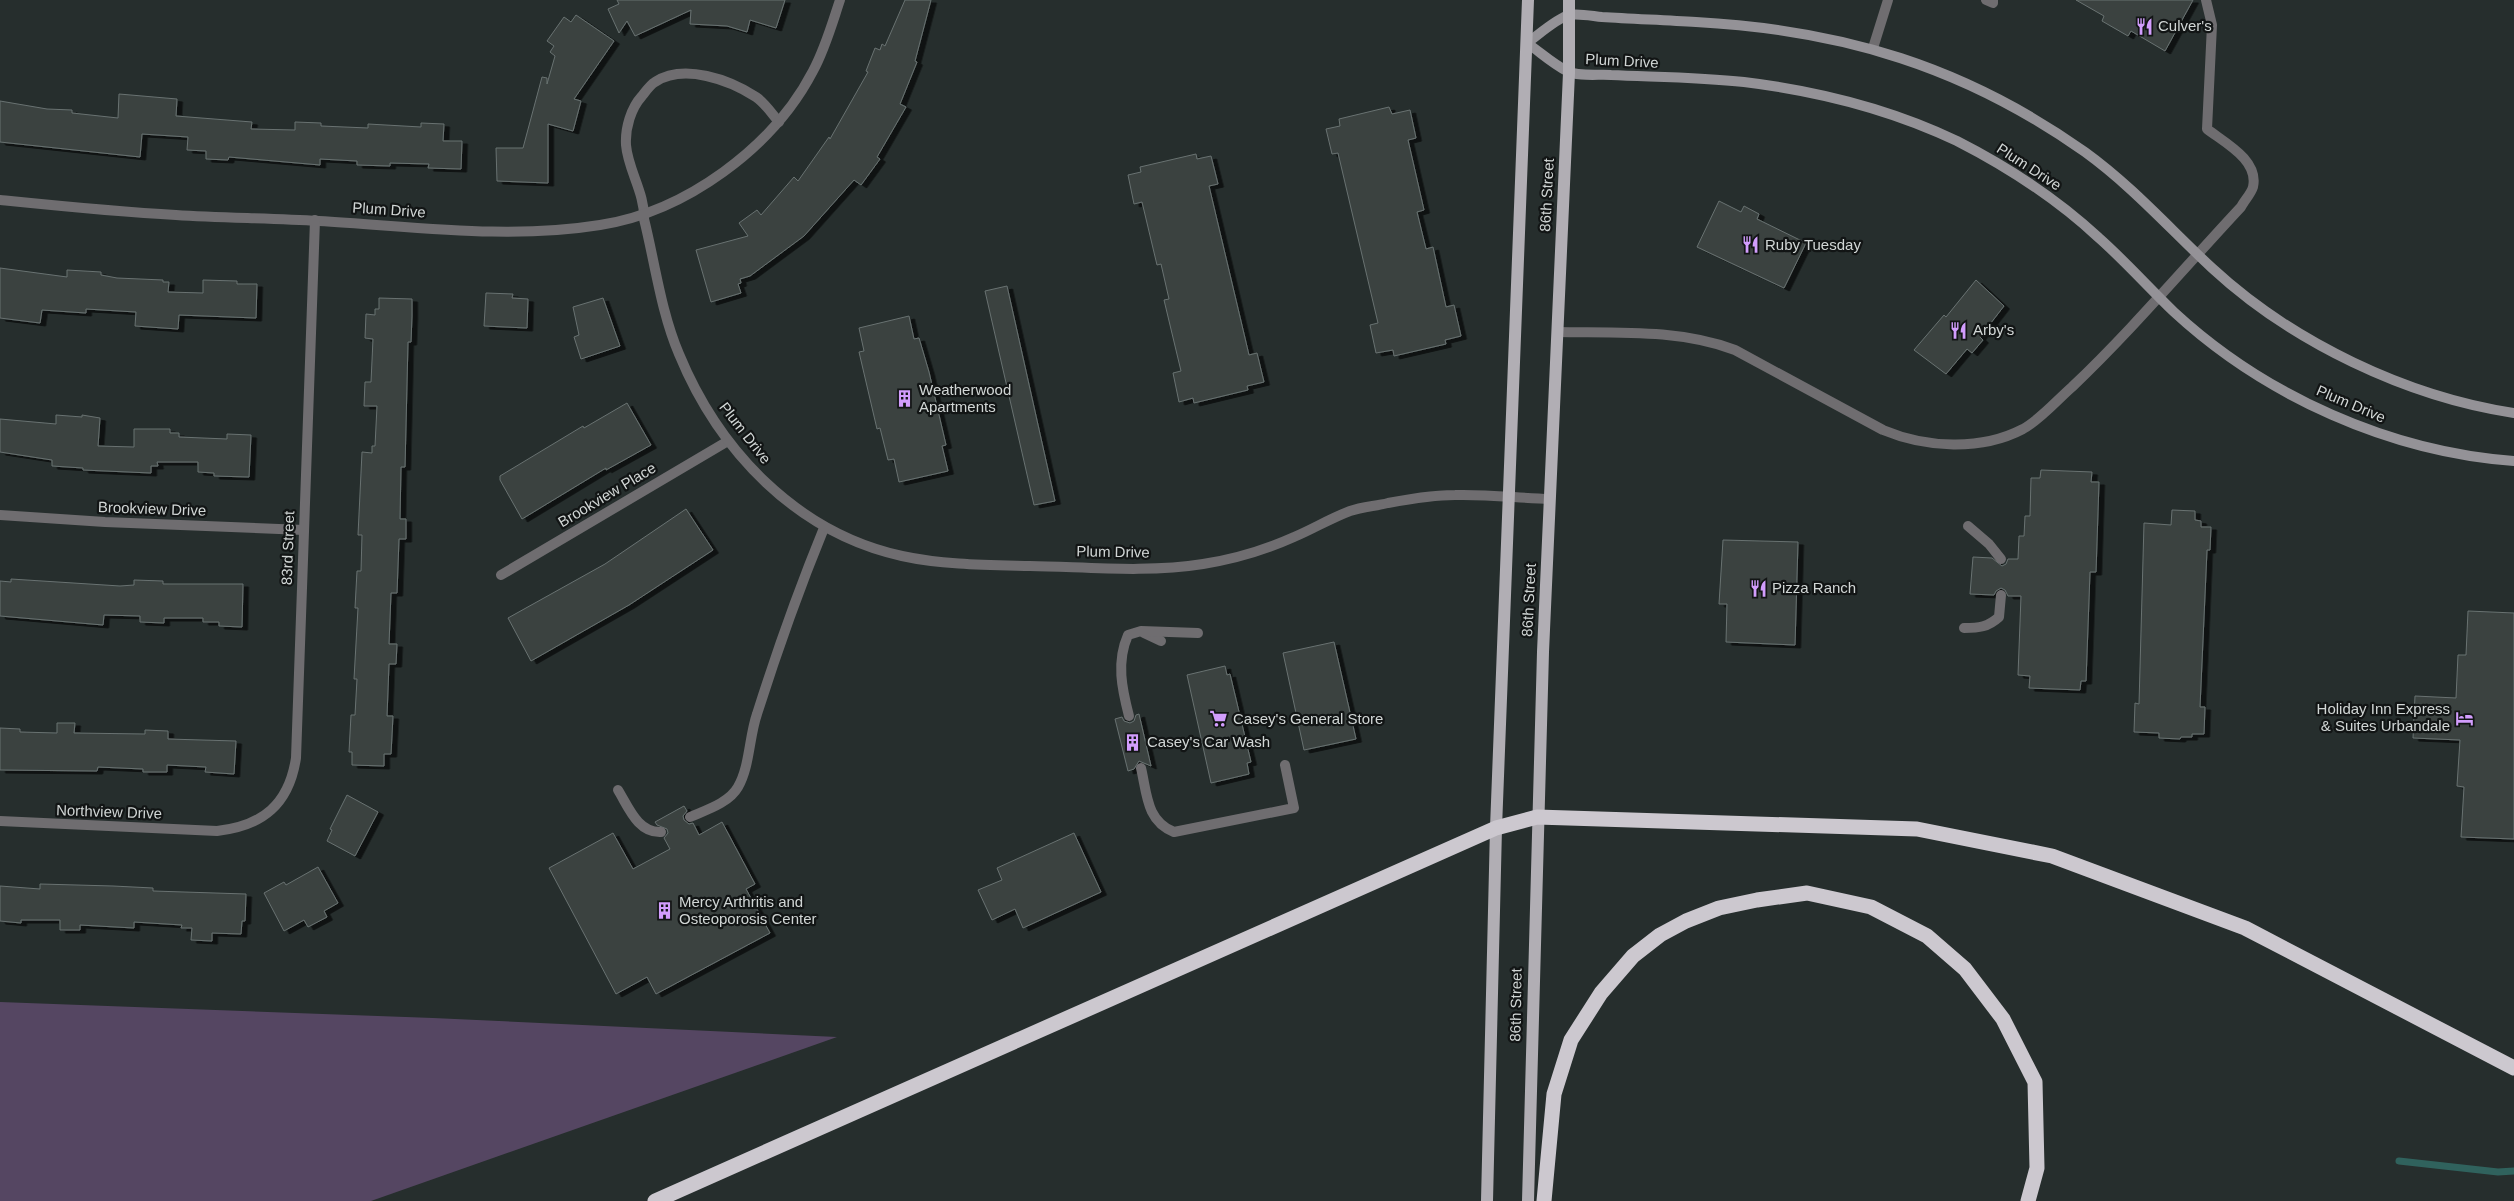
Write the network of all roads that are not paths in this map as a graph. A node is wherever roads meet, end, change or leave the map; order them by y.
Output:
1 (840, 0) edge
2 (1528, 0) edge
3 (1569, 0) edge
4 (1888, 0) edge
5 (1986, 0) edge
6 (1993, 0) edge
7 (2206, 0) edge
8 (1569, 15) junction
9 (1527, 42) junction
10 (1873, 48) junction
11 (1570, 73) junction
12 (779, 122) junction
13 (0, 200) edge
14 (644, 212) junction
15 (315, 220) junction
16 (2197, 254) junction
17 (2158, 295) junction
18 (1557, 332) junction
19 (2514, 413) edge
20 (728, 441) junction
21 (2514, 461) edge
22 (1510, 497) junction
23 (1550, 499) junction
24 (0, 515) edge
25 (1968, 526) dead end
26 (824, 528) junction
27 (304, 530) junction
28 (2001, 559) dead end
29 (501, 575) dead end
30 (2001, 596) dead end
31 (1964, 628) dead end
32 (1141, 631) junction
33 (1198, 633) dead end
34 (1162, 641) dead end
35 (1129, 716) dead end
36 (1285, 765) dead end
37 (1141, 768) dead end
38 (618, 790) dead end
39 (1537, 816) junction
40 (690, 817) dead end
41 (0, 821) edge
42 (1496, 828) junction
43 (217, 831) joint
44 (661, 832) dead end
45 (2514, 1068) edge
46 (655, 1201) edge
47 (1487, 1201) edge
48 (1528, 1201) edge
49 (1544, 1201) edge
50 (2028, 1201) edge

1 - 12 street
2 - 9 main road, 86th Street
3 - 8 main road, 86th Street
4 - 10 street
5 - 6 street
7 - 16 street
8 - 9 street
8 - 10 street
8 - 11 main road, 86th Street
9 - 11 street, Plum Drive
9 - 22 main road, 86th Street
10 - 16 street
11 - 17 street, Plum Drive
11 - 18 main road, 86th Street
12 - 14 street
12 - 14 street
13 - 15 street, Plum Drive
14 - 15 street, Plum Drive
14 - 20 street, Plum Drive
15 - 27 street, 83rd Street
16 - 17 street
16 - 19 street
17 - 18 street
17 - 21 street, Plum Drive
18 - 23 main road, 86th Street
20 - 26 street, Plum Drive
20 - 29 street, Brookview Place
22 - 23 street, Plum Drive
22 - 26 street, Plum Drive
22 - 42 main road, 86th Street
23 - 39 main road, 86th Street
24 - 27 street, Brookview Drive
25 - 28 street
26 - 40 street
27 - 43 street, 83rd Street
30 - 31 street
32 - 33 street
32 - 34 street
32 - 35 street
36 - 37 street
38 - 44 street
39 - 42 highway
39 - 45 highway
39 - 48 main road, 86th Street
41 - 43 street, Northview Drive
42 - 46 highway
42 - 47 main road, 86th Street
49 - 50 highway

